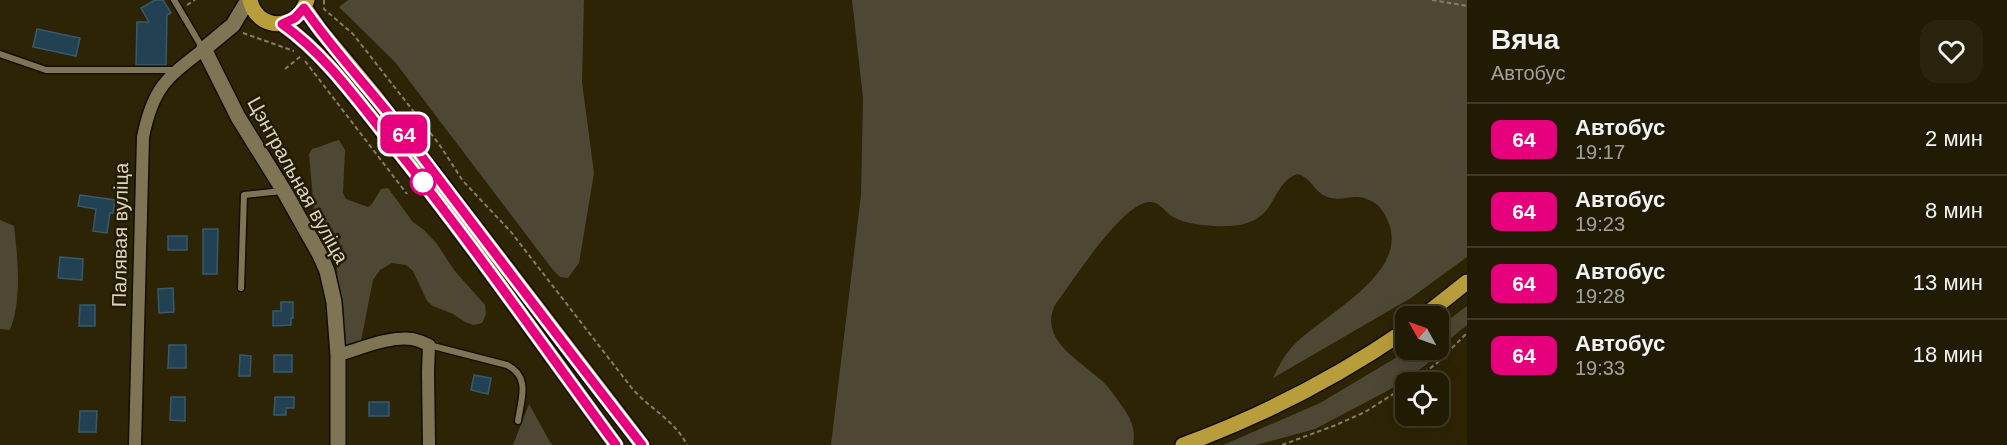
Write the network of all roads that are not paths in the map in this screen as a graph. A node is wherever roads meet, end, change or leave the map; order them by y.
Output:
1 (174, 0) edge
2 (249, 0) edge
3 (306, 2) edge
4 (277, 24) junction
5 (233, 25) junction
6 (204, 50) junction
7 (0, 54) edge
8 (176, 70) junction
9 (284, 191) junction
10 (1467, 282) edge
11 (241, 288) dead end
12 (1437, 306) edge
13 (1395, 337) edge
14 (429, 345) junction
15 (338, 355) junction
16 (518, 421) dead end
17 (135, 445) edge
18 (338, 445) edge
19 (429, 445) edge
20 (616, 445) edge
21 (642, 445) edge
22 (1183, 445) edge

1 - 6 lane
2 - 4 main road
2 - 5 street
3 - 4 main road
3 - 21 main road
4 - 5 street
4 - 20 main road
5 - 6 street
6 - 8 street, Палявая вуліца
6 - 9 street, Цэнтральная вуліца
7 - 8 lane
8 - 17 street, Палявая вуліца
9 - 11 lane
9 - 15 street, Цэнтральная вуліца
10 - 12 main road
13 - 22 main road
14 - 15 street
14 - 16 lane
14 - 19 street
15 - 18 street, Цэнтральная вуліца

